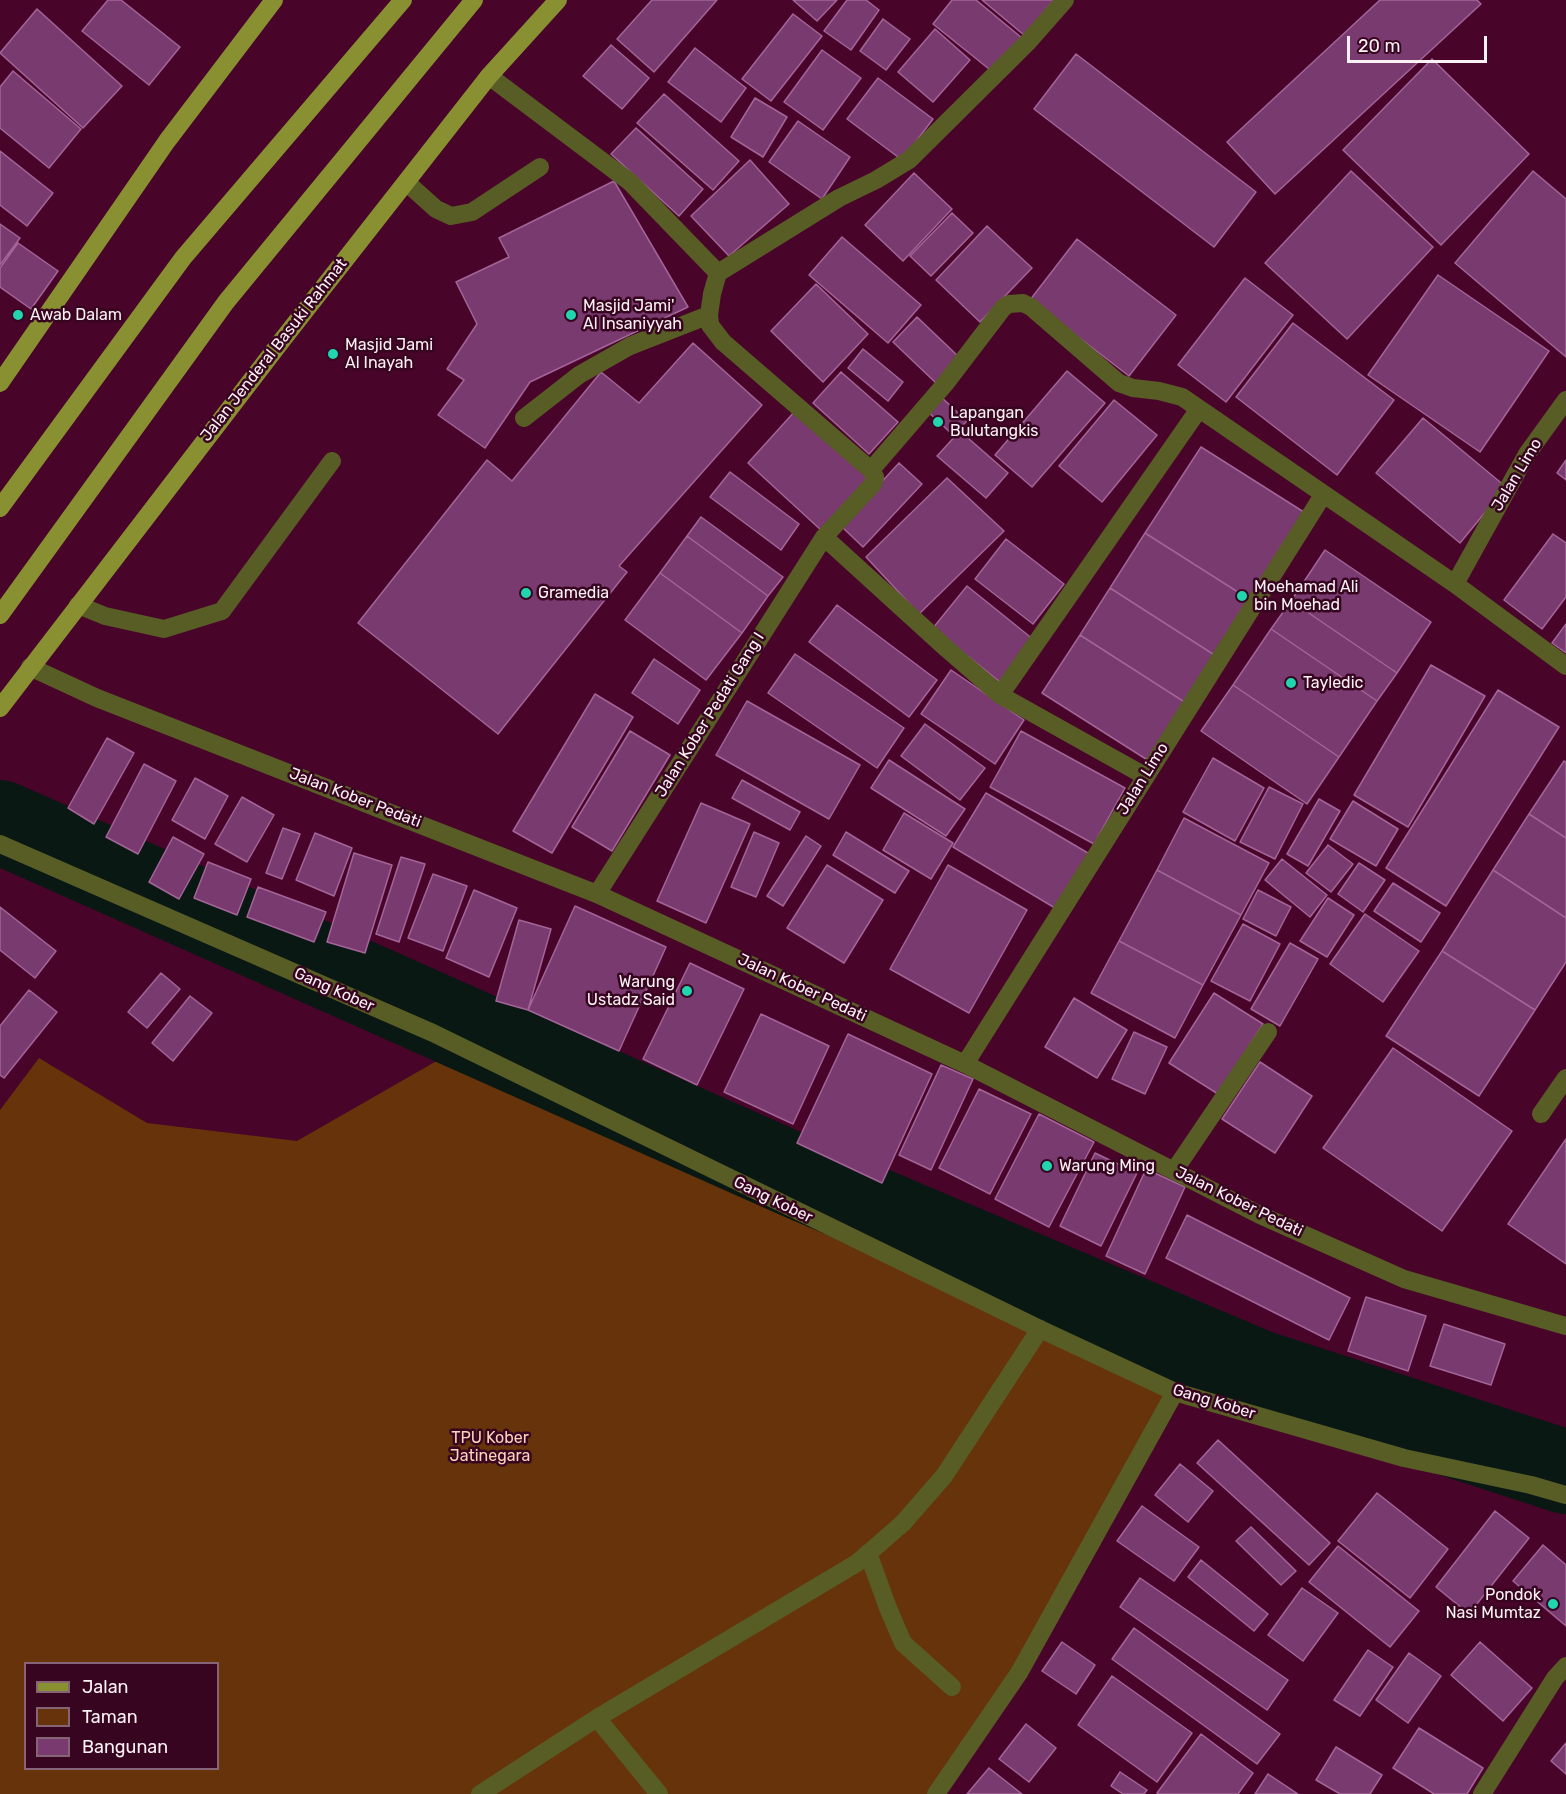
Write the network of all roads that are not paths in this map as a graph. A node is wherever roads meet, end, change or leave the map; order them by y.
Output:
1 (274, 0) edge
2 (403, 0) edge
3 (474, 0) edge
4 (558, 0) edge
5 (1065, 0) edge
6 (489, 76) junction
7 (540, 167) dead end
8 (406, 182) junction
9 (718, 273) junction
10 (709, 315) junction
11 (0, 383) edge
12 (1566, 400) edge
13 (1199, 409) junction
14 (524, 418) dead end
15 (332, 461) dead end
16 (871, 470) junction
17 (1323, 495) junction
18 (0, 508) edge
19 (824, 537) junction
20 (1455, 584) junction
21 (78, 605) junction
22 (3, 611) edge
23 (1566, 666) edge
24 (30, 667) junction
25 (1000, 695) junction
26 (0, 708) edge
27 (1145, 776) junction
28 (0, 844) edge
29 (597, 894) junction
30 (1268, 1032) dead end
31 (965, 1064) junction
32 (1566, 1078) edge
33 (1541, 1114) dead end
34 (1173, 1171) junction
35 (1566, 1326) edge
36 (1040, 1329) junction
37 (1175, 1392) junction
38 (1566, 1496) edge
39 (868, 1553) junction
40 (1566, 1666) edge
41 (952, 1687) dead end
42 (597, 1718) junction
43 (480, 1794) edge
44 (659, 1794) edge
45 (936, 1794) edge
46 (1482, 1794) edge

1 - 11 main road
2 - 18 main road
3 - 22 main road
4 - 6 main road, Jalan Jenderal Basuki Rahmat
5 - 9 street
6 - 8 main road, Jalan Jenderal Basuki Rahmat
6 - 9 street
7 - 8 street
8 - 21 main road, Jalan Jenderal Basuki Rahmat
9 - 10 street
10 - 14 street
10 - 16 street
12 - 20 street, Jalan Limo
13 - 16 street
13 - 17 street
13 - 25 street
15 - 21 street
16 - 19 street, Jalan Kober Pedati Gang I
17 - 20 street
17 - 27 street, Jalan Limo
19 - 25 street
19 - 29 street, Jalan Kober Pedati Gang I
20 - 23 street
21 - 24 main road, Jalan Jenderal Basuki Rahmat
24 - 26 main road, Jalan Jenderal Basuki Rahmat
24 - 29 street, Jalan Kober Pedati
25 - 27 street
27 - 31 street, Jalan Limo
28 - 36 street, Gang Kober
29 - 31 street, Jalan Kober Pedati
30 - 34 street
31 - 34 street, Jalan Kober Pedati
32 - 33 street
34 - 35 street, Jalan Kober Pedati
36 - 37 street, Gang Kober
36 - 39 street
37 - 38 street, Gang Kober
37 - 45 street
39 - 41 street
39 - 42 street
40 - 46 street
42 - 43 street
42 - 44 street

